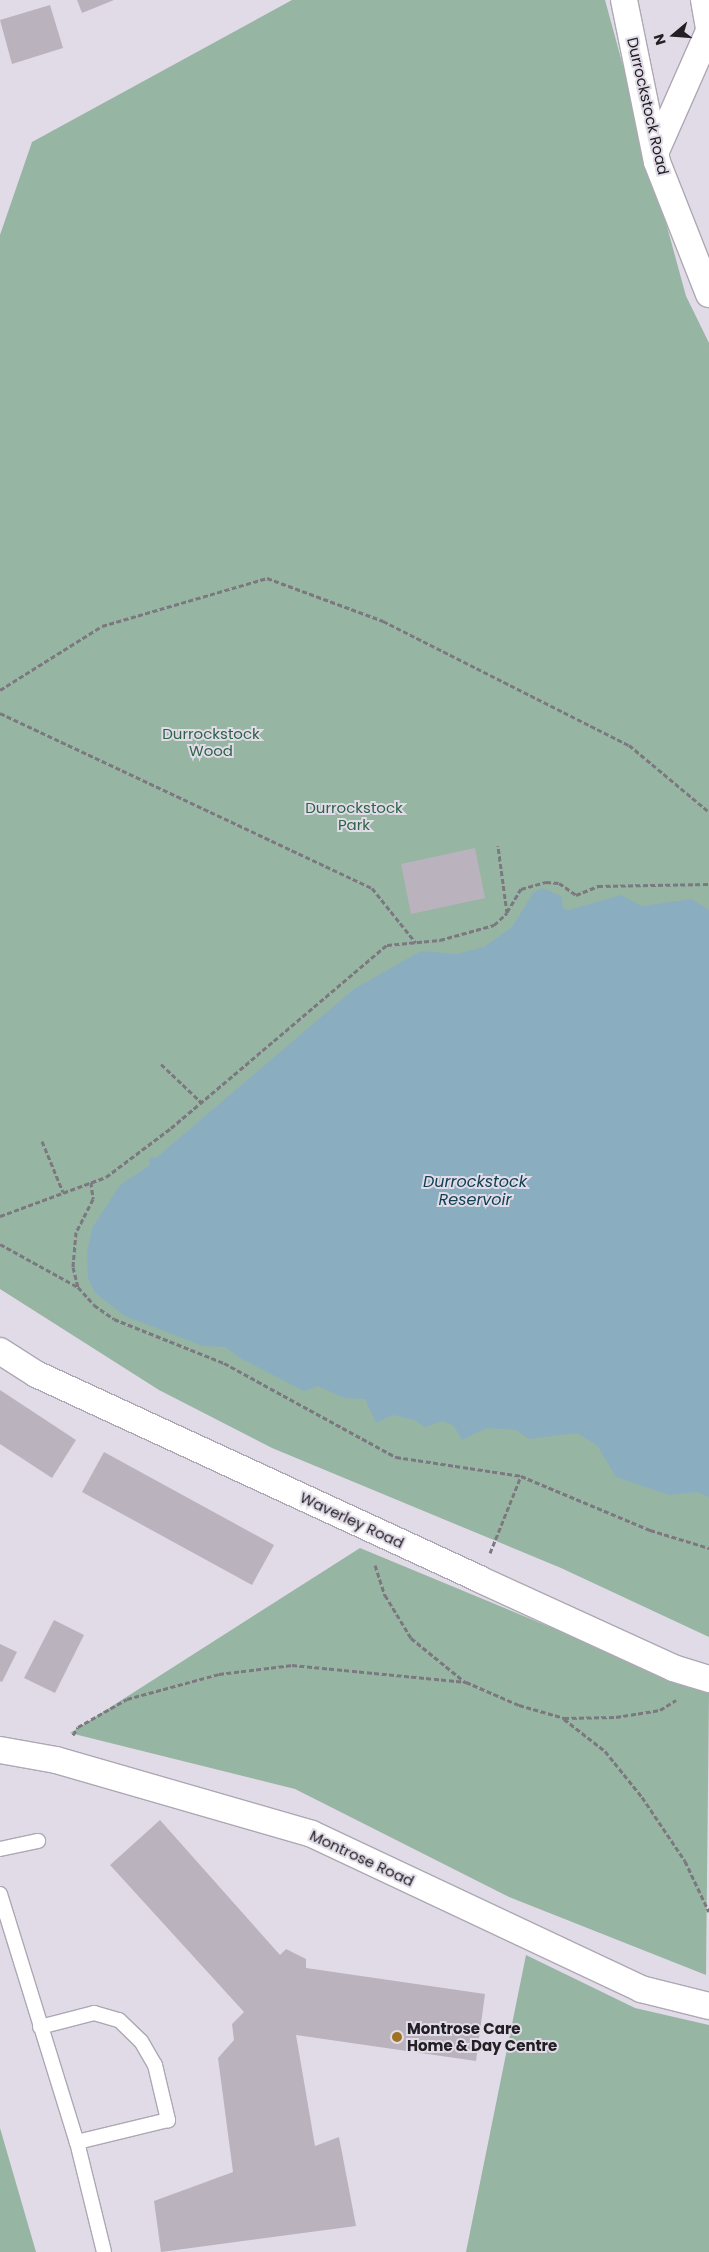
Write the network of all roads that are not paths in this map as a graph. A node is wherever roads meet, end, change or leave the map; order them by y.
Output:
1 (624, 0) edge
2 (704, 0) edge
3 (709, 30) edge
4 (656, 151) junction
5 (709, 294) edge
6 (0, 1351) edge
7 (709, 1679) edge
8 (0, 1750) edge
9 (38, 1840) dead end
10 (0, 1849) edge
11 (0, 1894) edge
12 (709, 2006) edge
13 (40, 2027) junction
14 (77, 2142) junction
15 (104, 2252) edge

1 - 4 street, Durrockstock Road
2 - 3 street
3 - 4 street
4 - 5 street, Durrockstock Road
6 - 7 street, Waverley Road
8 - 12 street, Montrose Road
9 - 10 lane
11 - 13 lane
13 - 14 lane
13 - 14 lane
14 - 15 lane

